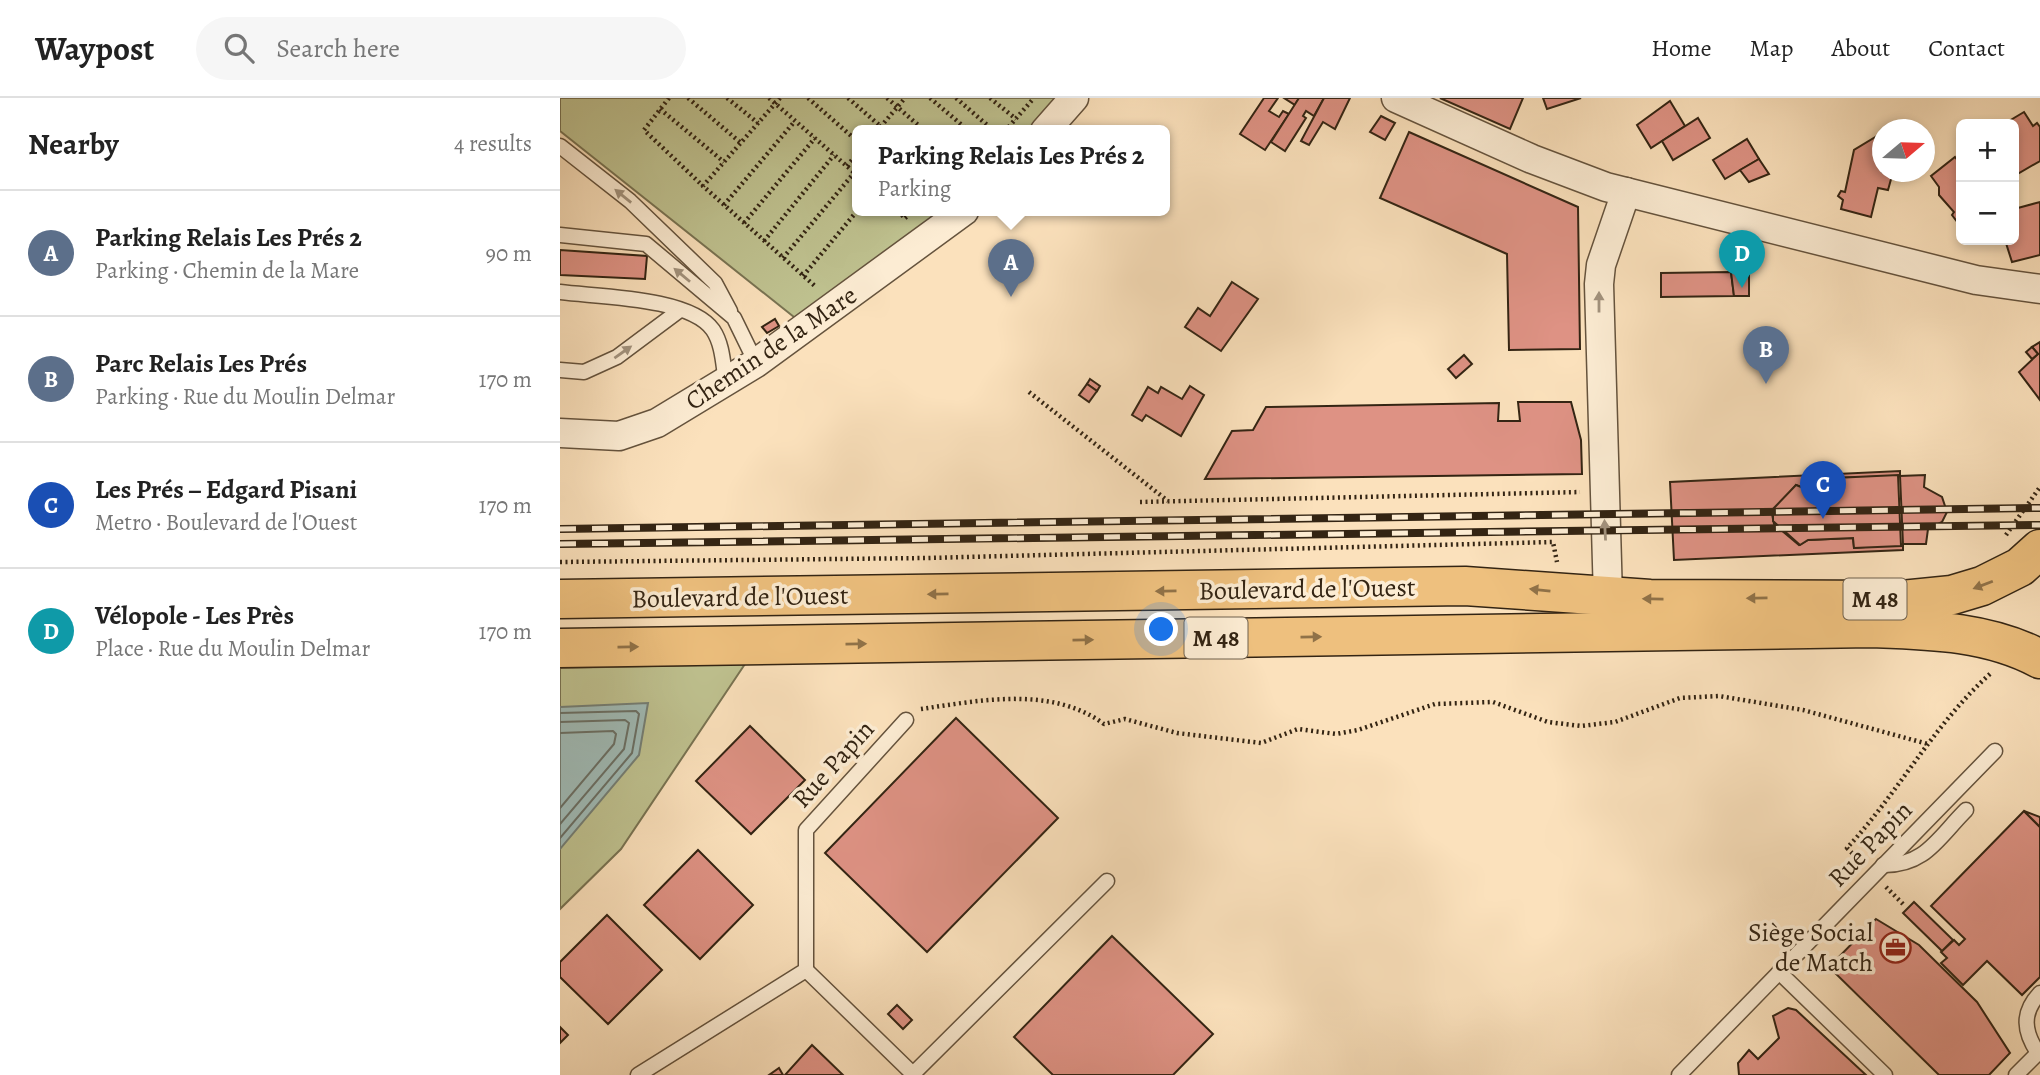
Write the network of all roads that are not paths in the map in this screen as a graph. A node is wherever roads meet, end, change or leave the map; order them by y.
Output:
1 (1074, 98) edge
2 (1396, 98) edge
3 (1050, 125) edge
4 (560, 146) edge
5 (1626, 192) junction
6 (957, 216) edge
7 (560, 235) edge
8 (2040, 289) edge
9 (560, 292) edge
10 (680, 310) junction
11 (734, 318) junction
12 (756, 363) junction
13 (560, 370) edge
14 (726, 382) junction
15 (560, 433) edge
16 (2040, 549) edge
17 (1608, 598) junction
18 (560, 599) edge
19 (560, 648) edge
20 (2040, 659) edge
21 (906, 720) road end
22 (1995, 751) dead end
23 (1966, 810) dead end
24 (1878, 870) junction
25 (1107, 881) dead end
26 (806, 970) junction
27 (1779, 972) junction
28 (2040, 993) edge
29 (2039, 1054) edge
30 (638, 1075) edge
31 (914, 1075) edge
32 (1679, 1075) edge
33 (1885, 1075) edge
34 (2016, 1075) edge

1 - 3 street
2 - 5 street
11 -> 4 lane
5 - 8 street
17 -> 5 street
6 - 12 street, Chemin de la Mare
11 -> 7 lane
9 - 10 lane
13 -> 10 lane
10 - 14 lane
11 - 12 lane
12 - 14 street, Chemin de la Mare
14 - 15 street, Chemin de la Mare
16 -> 17 main road, Boulevard de l'Ouest / M 48
17 -> 18 main road, Boulevard de l'Ouest / M 48
19 -> 20 main road, Boulevard de l'Ouest / M 48
21 - 26 lane, Rue Papin
22 - 24 lane, Rue Papin
23 - 24 lane
24 - 27 lane, Rue Papin
25 - 31 lane
26 - 30 lane
26 - 31 lane
27 - 32 lane, Rue Papin
27 - 33 lane
28 - 29 lane
29 - 34 lane

